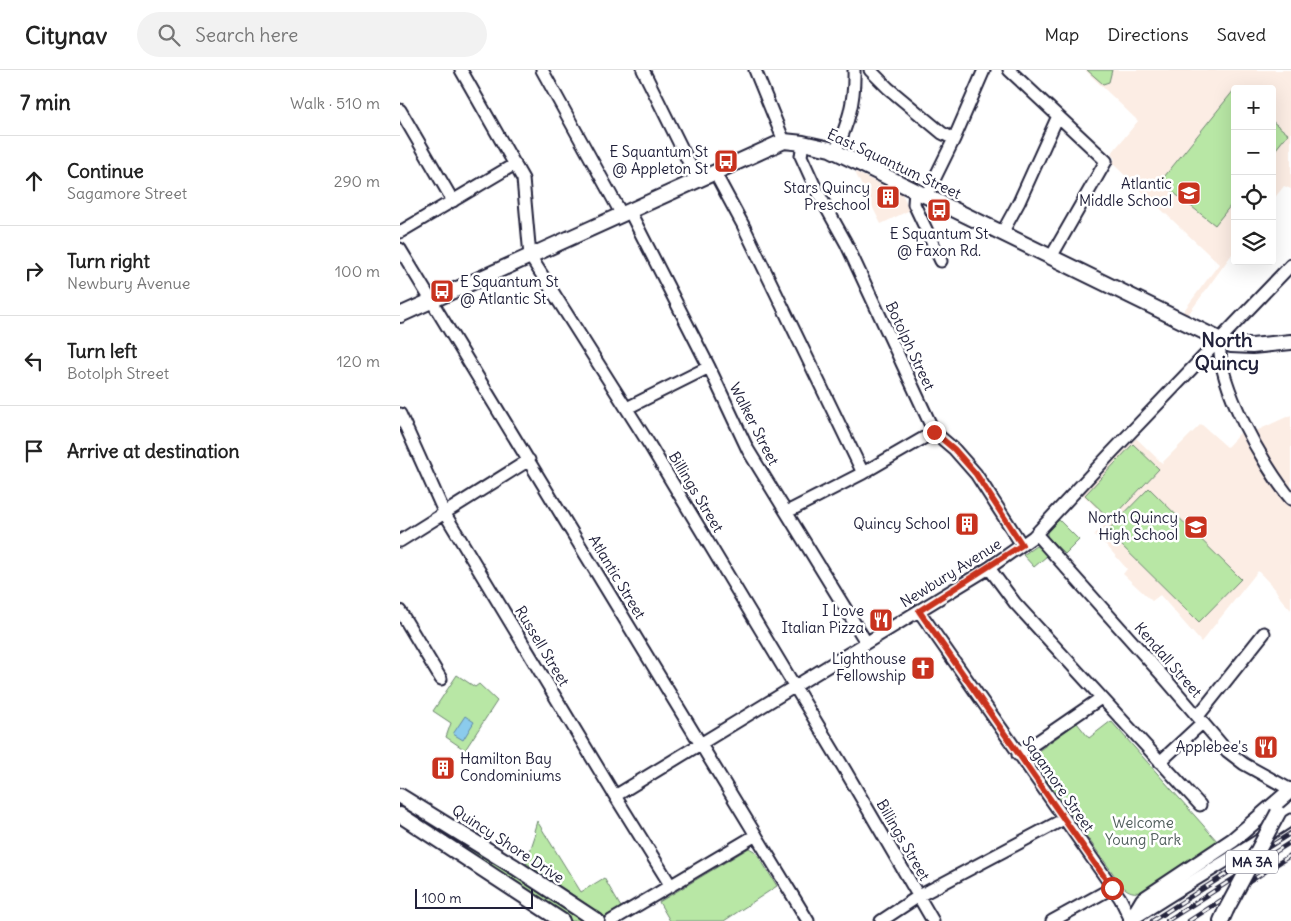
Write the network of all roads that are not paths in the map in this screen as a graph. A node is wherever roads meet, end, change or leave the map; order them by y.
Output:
1 (461, 70) edge
2 (542, 70) edge
3 (643, 70) edge
4 (755, 70) edge
5 (854, 70) edge
6 (870, 70) edge
7 (984, 70) edge
8 (1009, 70) edge
9 (400, 110) edge
10 (1058, 116) junction
11 (954, 138) junction
12 (784, 141) junction
13 (803, 143) junction
14 (835, 152) junction
15 (514, 164) junction
16 (715, 173) junction
17 (698, 180) junction
18 (920, 193) junction
19 (453, 201) junction
20 (626, 213) junction
21 (400, 232) edge
22 (1002, 233) junction
23 (400, 248) edge
24 (530, 256) junction
25 (1051, 257) junction
26 (941, 261) dead end
27 (1291, 265) edge
28 (432, 302) junction
29 (400, 315) edge
30 (1220, 339) junction
31 (1291, 342) edge
32 (709, 368) junction
33 (627, 408) junction
34 (400, 414) edge
35 (934, 432) junction
36 (529, 460) junction
37 (863, 473) junction
38 (1291, 499) edge
39 (787, 512) junction
40 (445, 514) junction
41 (1036, 534) junction
42 (400, 541) edge
43 (1022, 545) junction
44 (989, 568) junction
45 (400, 611) edge
46 (919, 611) junction
47 (1264, 633) dead end
48 (866, 642) junction
49 (441, 679) dead end
50 (795, 687) junction
51 (1101, 698) junction
52 (1201, 719) junction
53 (701, 744) junction
54 (1018, 755) junction
55 (1160, 762) junction
56 (1291, 789) edge
57 (400, 796) edge
58 (615, 796) junction
59 (1200, 805) dead end
60 (400, 816) edge
61 (1064, 819) junction
62 (1291, 820) edge
63 (756, 835) junction
64 (671, 886) junction
65 (1112, 888) junction
66 (919, 896) junction
67 (1223, 916) edge
68 (1130, 920) edge
69 (562, 921) edge
70 (597, 921) edge
71 (611, 921) edge
72 (808, 921) edge
73 (881, 921) edge
74 (933, 921) edge
75 (1052, 921) edge

1 - 15 street, Billings Street
2 - 20 street, Walker Street
3 - 17 street
4 - 12 street
5 - 14 street
6 - 11 street
7 - 11 street
8 - 10 street
9 - 19 street
10 - 22 street
10 - 25 street
11 - 18 street
12 - 13 main road, East Squantum Street
12 - 16 main road
13 - 14 main road, East Squantum Street
13 - 35 street, Botolph Street
14 - 18 main road, East Squantum Street
15 - 19 street
15 - 24 street, Billings Street
16 - 17 main road
16 - 37 street
17 - 20 main road
18 - 22 main road, East Squantum Street
18 - 26 street
19 - 21 street
20 - 24 main road
20 - 32 street, Walker Street
22 - 25 main road, East Squantum Street
23 - 28 street, Atlantic Street
24 - 28 main road
24 - 33 street, Billings Street
25 - 30 main road, East Squantum Street
27 - 30 street, Newbury Avenue
28 - 29 main road
28 - 36 street, Atlantic Street
30 - 31 main road, East Squantum Street
30 - 38 street
30 - 41 street, Newbury Avenue
32 - 33 street
32 - 39 street, Walker Street
33 - 50 street, Billings Street
34 - 40 street, Russell Street
35 - 37 street
35 - 43 street, Botolph Street
36 - 40 street
36 - 53 street, Atlantic Street
37 - 39 street
39 - 48 street, Walker Street
40 - 42 street
40 - 58 street, Russell Street
41 - 43 street, Newbury Avenue
41 - 52 street, Kendall Street
43 - 44 street, Newbury Avenue
44 - 46 street, Newbury Avenue
44 - 51 street
45 - 49 street
46 - 48 street, Newbury Avenue
46 - 54 street, Sagamore Street
47 - 52 street
48 - 50 street, Newbury Avenue
50 - 53 street, Newbury Avenue
50 - 66 street, Billings Street
51 - 54 street
51 - 55 street
52 - 55 street
52 - 56 street, Kendall Street
53 - 58 street, Newbury Avenue
53 - 63 street, Atlantic Street
54 - 61 street, Sagamore Street
55 - 59 street
56 - 67 main road, MA 3A, bridge
56 - 68 main road
57 - 70 main road, Quincy Shore Drive
58 - 64 street, Russell Street
60 - 69 main road
61 - 65 street, Sagamore Street
61 - 66 street
62 - 68 street
63 - 64 street
63 - 72 street, Atlantic Street
64 - 71 street
65 - 68 street, Sagamore Street
65 - 75 street
66 - 73 street
66 - 74 street, Billings Street

